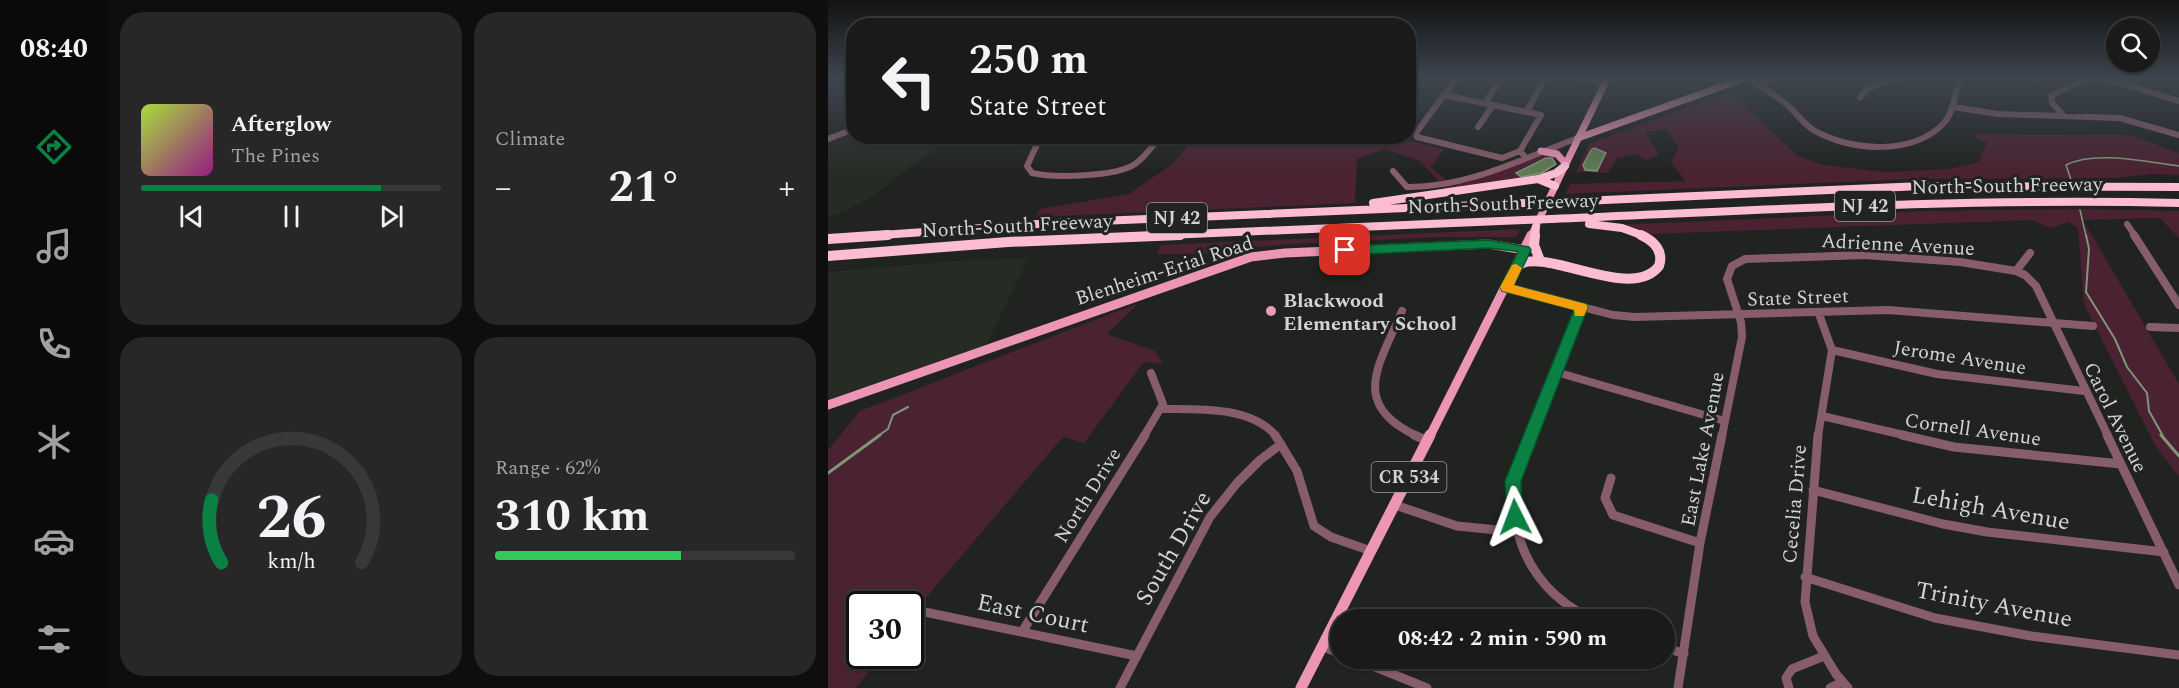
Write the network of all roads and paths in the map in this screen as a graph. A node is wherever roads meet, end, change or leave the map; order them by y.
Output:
1 (1434, 109) edge
2 (1490, 109) edge
3 (1515, 109) edge
4 (1528, 109) edge
5 (1592, 109) edge
6 (1658, 109) edge
7 (1791, 109) edge
8 (1952, 109) edge
9 (1967, 109) edge
10 (2058, 109) edge
11 (1530, 112) junction
12 (2064, 116) junction
13 (1478, 127) dead end
14 (846, 132) edge
15 (2179, 135) edge
16 (1416, 136) edge
17 (1416, 136) edge
18 (1578, 138) junction
19 (828, 139) edge
20 (1037, 144) edge
21 (1153, 144) edge
22 (1541, 151) junction
23 (1522, 154) junction
24 (1503, 158) junction
25 (1508, 163) junction
26 (1566, 165) junction
27 (1392, 171) dead end
28 (1538, 179) junction
29 (1555, 186) junction
30 (2179, 187) edge
31 (2179, 203) edge
32 (1207, 216) junction
33 (1551, 221) junction
34 (2127, 224) dead end
35 (1536, 227) junction
36 (828, 239) edge
37 (1525, 250) junction
38 (2030, 253) dead end
39 (828, 256) edge
40 (1539, 258) junction
41 (1777, 258) joint
42 (1551, 264) junction
43 (1518, 266) junction
44 (2016, 271) junction
45 (1506, 287) junction
46 (2179, 306) edge
47 (1581, 307) junction
48 (1402, 311) dead end
49 (1819, 314) junction
50 (1739, 316) junction
51 (2052, 322) junction
52 (2093, 326) dead end
53 (2150, 327) dead end
54 (2179, 328) edge
55 (1832, 350) junction
56 (1556, 372) junction
57 (1151, 373) dead end
58 (2084, 391) junction
59 (828, 405) edge
60 (1161, 409) junction
61 (1822, 416) junction
62 (1725, 421) junction
63 (1428, 441) junction
64 (1281, 444) junction
65 (2121, 464) junction
66 (1611, 478) dead end
67 (1813, 490) junction
68 (1395, 505) junction
69 (1517, 532) junction
70 (1700, 543) junction
71 (1371, 551) junction
72 (2164, 552) junction
73 (1805, 577) junction
74 (2179, 585) edge
75 (1575, 609) edge
76 (924, 612) edge
77 (1022, 632) junction
78 (1322, 646) junction
79 (1330, 649) edge
80 (1675, 651) edge
81 (1684, 654) junction
82 (2179, 655) edge
83 (1137, 656) junction
84 (1824, 656) junction
85 (1380, 669) edge
86 (1845, 685) edge
87 (1120, 688) edge
88 (1301, 688) edge
89 (1427, 688) edge
90 (1678, 688) edge
91 (1789, 688) edge
92 (1830, 688) edge

1 - 17 street
2 - 13 street
3 - 11 street
4 - 11 street
5 - 18 main road, CR 534
6 - 18 main road
7 - 8 street
9 - 12 street
10 - 12 street
11 - 23 street
12 - 15 street
14 - 19 street
16 - 24 street
18 - 22 street
18 - 26 main road, CR 534
20 - 21 street
22 - 23 street
22 - 26 main road
23 - 24 street
23 - 25 street
24 - 25 street
25 - 27 street
26 - 28 highway
26 - 29 main road, CR 534
28 - 29 highway
28 - 32 highway
29 - 35 main road, CR 534
30 - 32 highway, North-South Freeway / NJ 42, bridge
31 - 33 highway, North-South Freeway / NJ 42
32 - 36 highway, North-South Freeway / NJ 42
33 - 39 highway, North-South Freeway / NJ 42, bridge
33 - 42 highway
34 - 46 street
35 - 37 main road, CR 534
35 - 40 highway
37 - 40 highway
37 - 43 main road, CR 534
37 - 59 main road, Blenheim-Erial Road
38 - 44 street
40 - 42 highway
41 - 44 street, Adrienne Avenue
41 - 50 street, East Lake Avenue
42 - 43 highway
43 - 45 main road, CR 534
44 - 51 street, Carol Avenue
45 - 47 street, State Street
45 - 63 main road, CR 534
47 - 50 street, State Street
47 - 56 street
48 - 63 street
49 - 50 street, State Street
49 - 51 street, State Street
49 - 55 street, Cecelia Drive
50 - 62 street, East Lake Avenue
51 - 52 street, State Street
51 - 58 street, Carol Avenue
53 - 54 street
55 - 58 street, Jerome Avenue
55 - 61 street, Cecelia Drive
56 - 62 street
56 - 69 street
57 - 60 street
58 - 65 street, Carol Avenue
60 - 64 street
60 - 77 street, North Drive
61 - 65 street, Cornell Avenue
61 - 67 street, Cecelia Drive
62 - 70 street, East Lake Avenue
63 - 68 main road, CR 534
64 - 71 street
64 - 83 street, South Drive
65 - 72 street, Carol Avenue
66 - 70 street
67 - 72 street, Lehigh Avenue
67 - 73 street, Cecelia Drive
68 - 69 street
68 - 71 main road, CR 534
69 - 75 street
70 - 81 street, East Lake Avenue
71 - 78 main road, CR 534
72 - 74 street, Carol Avenue
73 - 82 street, Trinity Avenue
73 - 84 street, Cecelia Drive
76 - 77 street, East Court
77 - 83 street, East Court
78 - 79 street
78 - 88 main road, CR 534
80 - 81 street
81 - 90 street, East Lake Avenue
83 - 87 street, South Drive
84 - 86 street, Cecelia Drive
84 - 91 street
85 - 89 street
86 - 92 street

